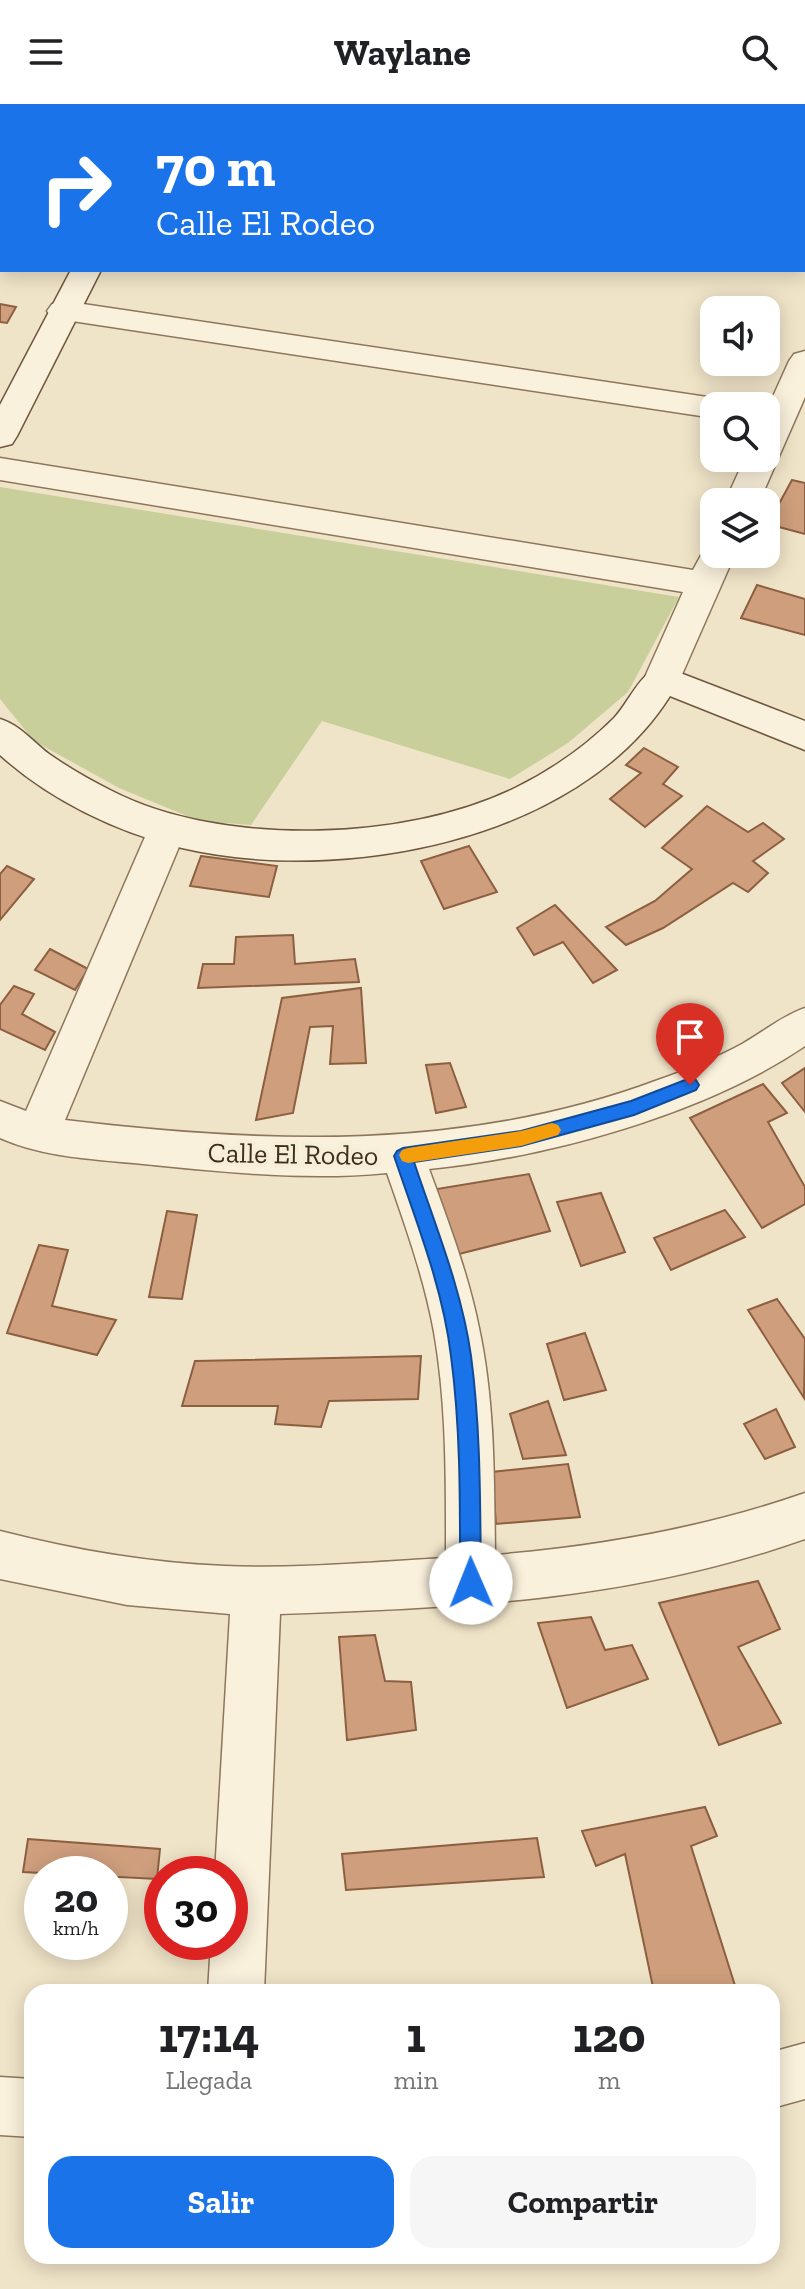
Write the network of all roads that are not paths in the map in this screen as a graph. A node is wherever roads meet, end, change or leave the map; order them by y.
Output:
1 (85, 272) edge
2 (63, 311) junction
3 (805, 361) edge
4 (780, 405) edge
5 (700, 406) edge
6 (0, 436) edge
7 (0, 469) edge
8 (712, 569) edge
9 (662, 679) junction
10 (0, 733) edge
11 (805, 736) edge
12 (167, 830) junction
13 (805, 1025) edge
14 (19, 1126) edge
15 (403, 1156) junction
16 (805, 1516) edge
17 (0, 1555) edge
18 (471, 1583) junction
19 (256, 1591) junction
20 (236, 1984) edge
21 (805, 2071) edge
22 (780, 2078) edge
23 (0, 2106) edge
24 (24, 2108) edge

1 - 2 street
2 - 5 street
2 - 6 street
3 - 4 street
7 - 8 street
8 - 9 street
9 - 11 street
9 - 12 street
10 - 12 street
12 - 14 street
13 - 15 street, Calle El Rodeo
14 - 15 street, Calle El Rodeo
15 - 18 street
16 - 18 street
17 - 19 street
18 - 19 street
19 - 20 street
21 - 22 street
23 - 24 street

